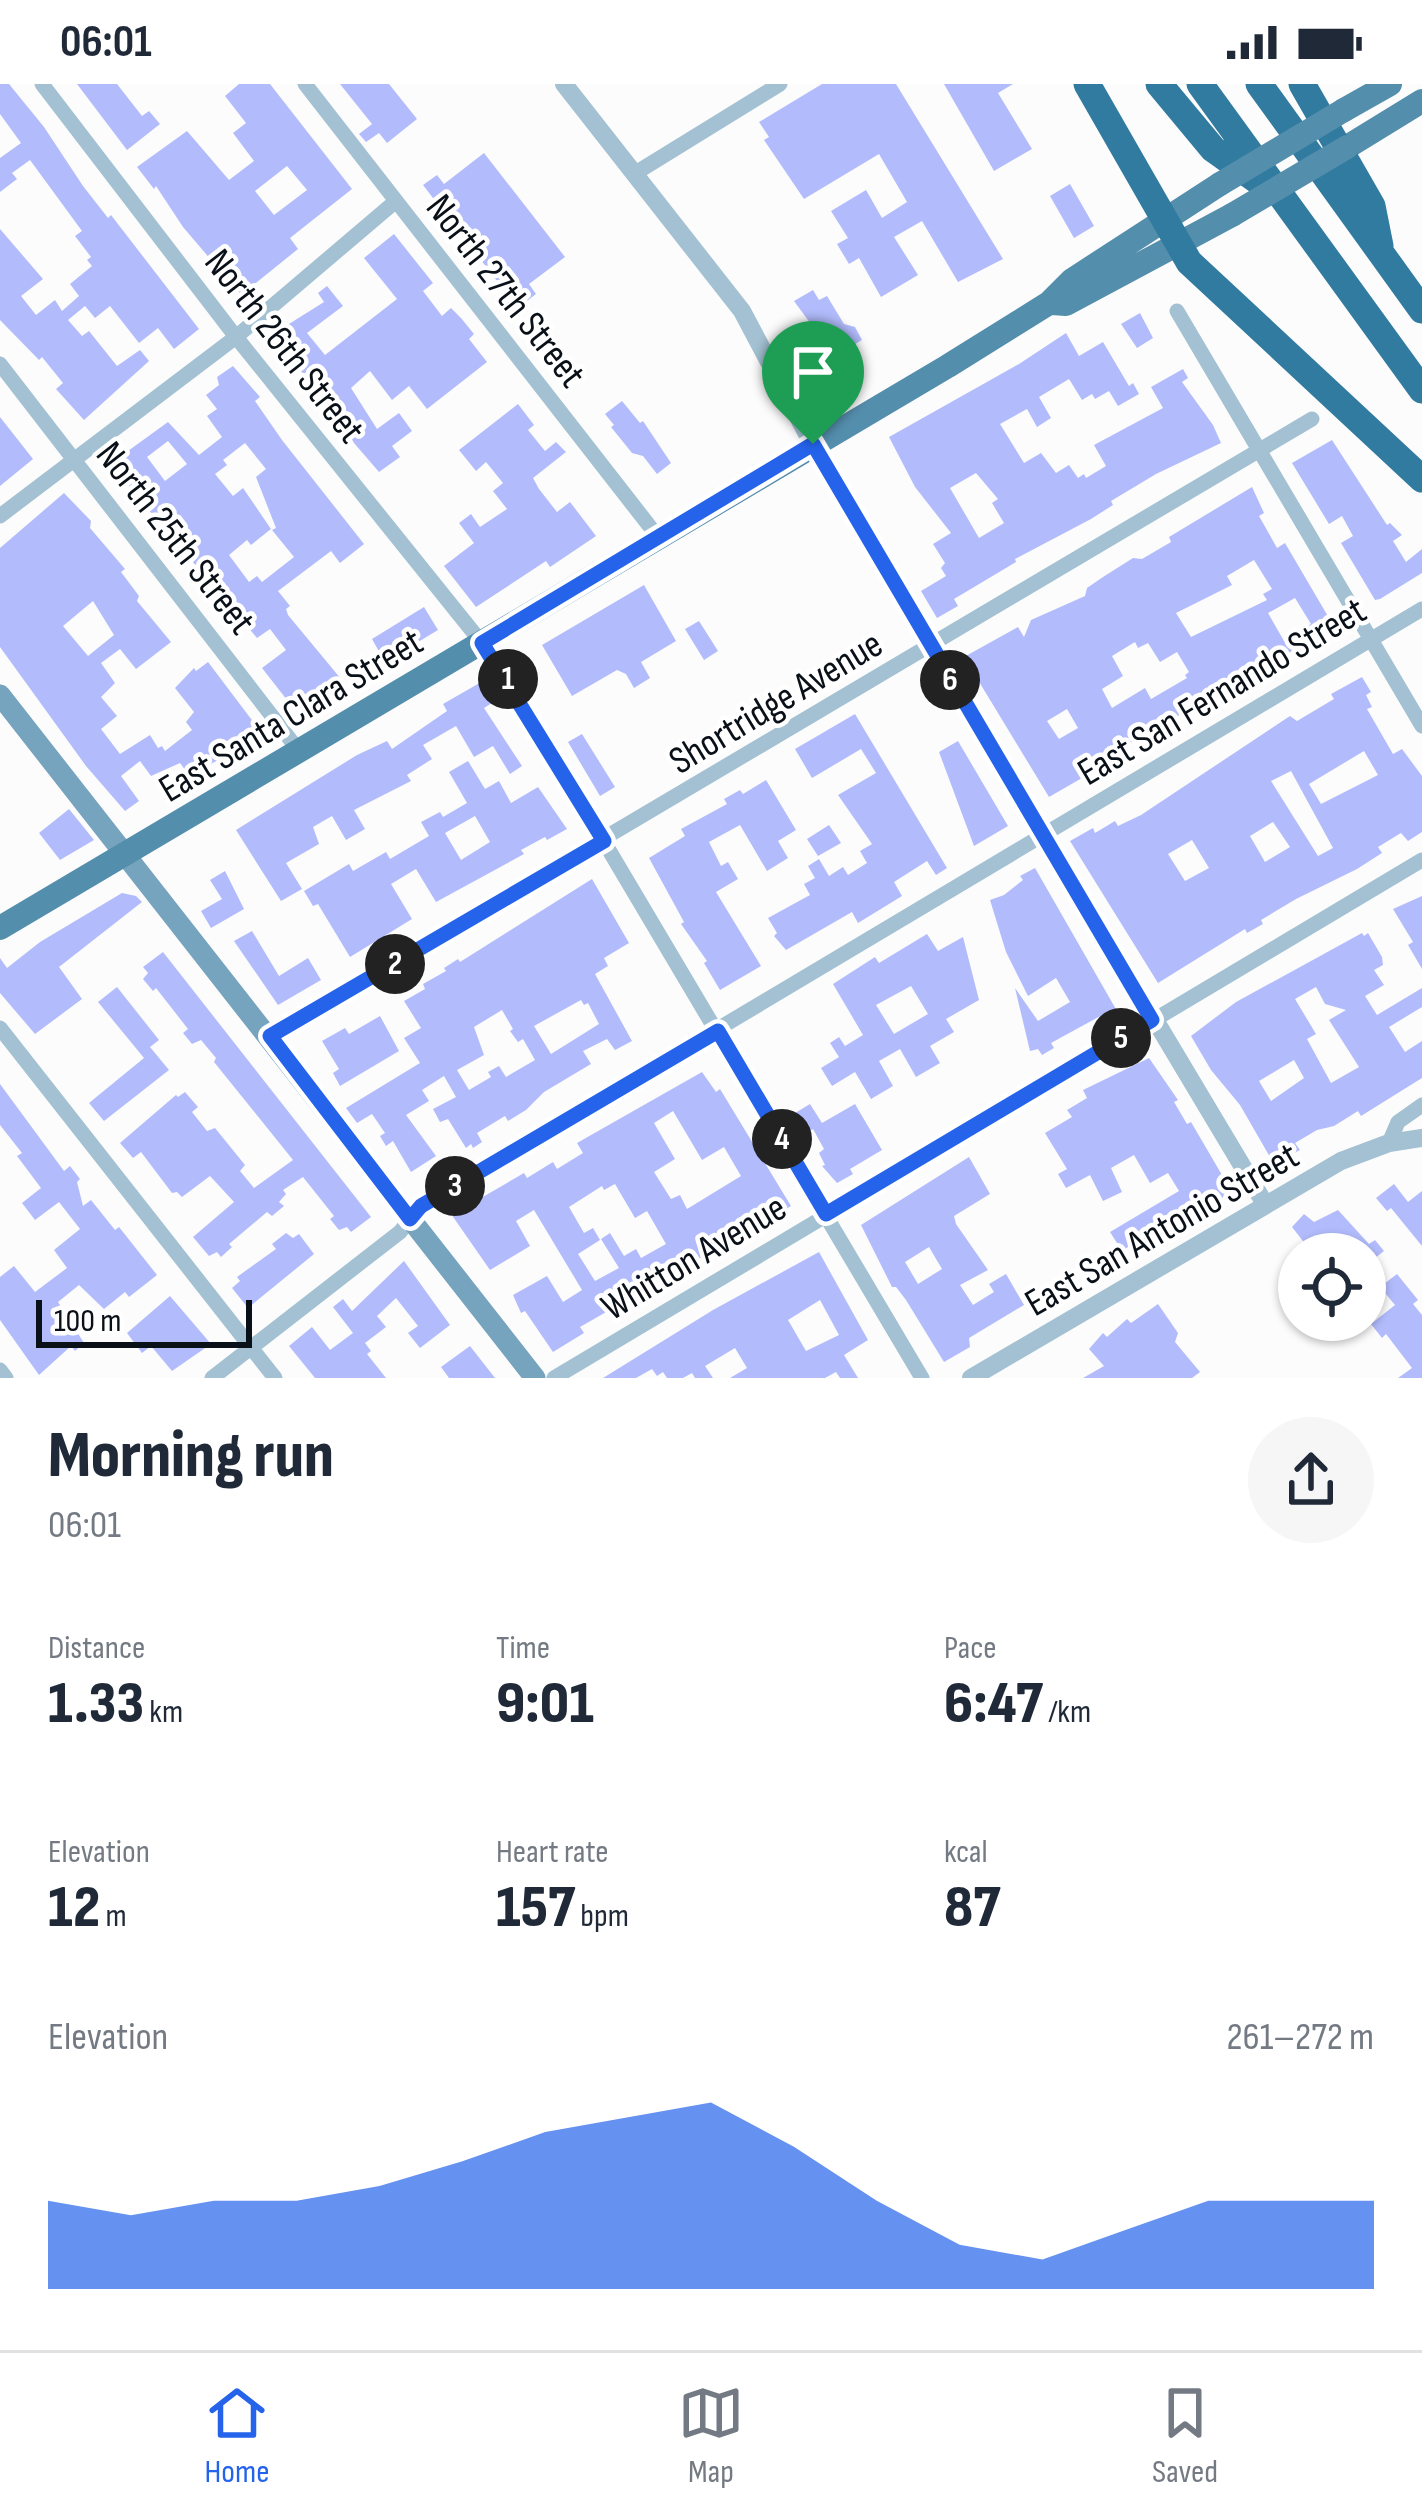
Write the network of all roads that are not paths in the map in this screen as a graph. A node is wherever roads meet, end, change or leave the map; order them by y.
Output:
1 (42, 84) edge
2 (305, 84) edge
3 (564, 84) edge
4 (780, 84) edge
5 (1088, 84) edge
6 (1159, 84) edge
7 (1200, 84) edge
8 (1259, 84) edge
9 (1302, 84) edge
10 (1390, 84) edge
11 (1422, 101) edge
12 (634, 174) junction
13 (1281, 198) junction
14 (396, 201) junction
15 (1162, 219) junction
16 (1177, 246) junction
17 (1383, 256) junction
18 (1049, 303) junction
19 (1177, 310) dead end
20 (1422, 310) edge
21 (236, 337) junction
22 (0, 364) edge
23 (1422, 390) edge
24 (1312, 419) dead end
25 (813, 444) junction
26 (1258, 451) junction
27 (74, 458) junction
28 (1422, 479) edge
29 (0, 516) edge
30 (658, 537) junction
31 (1422, 609) edge
32 (1371, 640) junction
33 (482, 643) junction
34 (930, 646) junction
35 (0, 695) edge
36 (1422, 726) edge
37 (299, 751) junction
38 (1042, 834) junction
39 (604, 841) junction
40 (125, 854) junction
41 (1422, 860) edge
42 (0, 928) edge
43 (1152, 1020) junction
44 (0, 1028) edge
45 (718, 1031) junction
46 (270, 1036) junction
47 (1422, 1105) edge
48 (1422, 1138) edge
49 (1390, 1143) junction
50 (1265, 1204) junction
51 (826, 1214) junction
52 (410, 1219) junction
53 (252, 1348) junction
54 (0, 1370) edge
55 (6, 1378) edge
56 (212, 1378) edge
57 (275, 1378) edge
58 (535, 1378) edge
59 (554, 1378) edge
60 (922, 1378) edge
61 (971, 1378) edge

1 - 21 street, North 26th Street
2 - 14 street, North 27th Street
3 - 12 street
4 - 12 street
5 - 15 highway
6 - 13 highway
7 - 13 highway
8 - 17 highway
9 - 17 highway
10 - 15 main road, East Santa Clara Street, bridge
11 - 16 main road, East Santa Clara Street, bridge
12 - 25 street
13 - 23 highway
14 - 21 street
14 - 30 street, North 27th Street
15 - 16 highway
15 - 18 main road, East Santa Clara Street
16 - 18 main road, East Santa Clara Street
16 - 28 highway
17 - 20 highway
18 - 25 main road, East Santa Clara Street
19 - 26 street
21 - 27 street
21 - 33 street, North 26th Street
22 - 27 street, North 25th Street
24 - 26 street, Shortridge Avenue
25 - 30 main road, East Santa Clara Street
25 - 34 street
26 - 32 street
26 - 34 street, Shortridge Avenue
27 - 29 street
27 - 37 street, North 25th Street
30 - 33 main road, East Santa Clara Street
31 - 32 street, East San Fernando Street
32 - 36 street
32 - 38 street, East San Fernando Street
33 - 37 main road, East Santa Clara Street
33 - 39 street, North 26th Street
34 - 38 street
34 - 39 street, Shortridge Avenue
35 - 40 main road
37 - 40 main road, East Santa Clara Street
38 - 43 street
38 - 45 street, East San Fernando Street
39 - 45 street, North 26th Street
39 - 46 street, Shortridge Avenue
40 - 42 main road, East Santa Clara Street
40 - 46 main road
41 - 43 street, Whitton Avenue
43 - 50 street
43 - 51 street, Whitton Avenue
44 - 53 street
45 - 51 street, North 26th Street
45 - 52 street, East San Fernando Street
46 - 52 main road
47 - 49 street, East San Antonio Street
48 - 49 street, East San Antonio Street
49 - 50 street, East San Antonio Street
50 - 61 street, East San Antonio Street
51 - 59 street, Whitton Avenue
51 - 60 street, North 26th Street
52 - 53 street, East San Fernando Street
52 - 58 main road
53 - 56 street, East San Fernando Street
53 - 57 street
54 - 55 street

